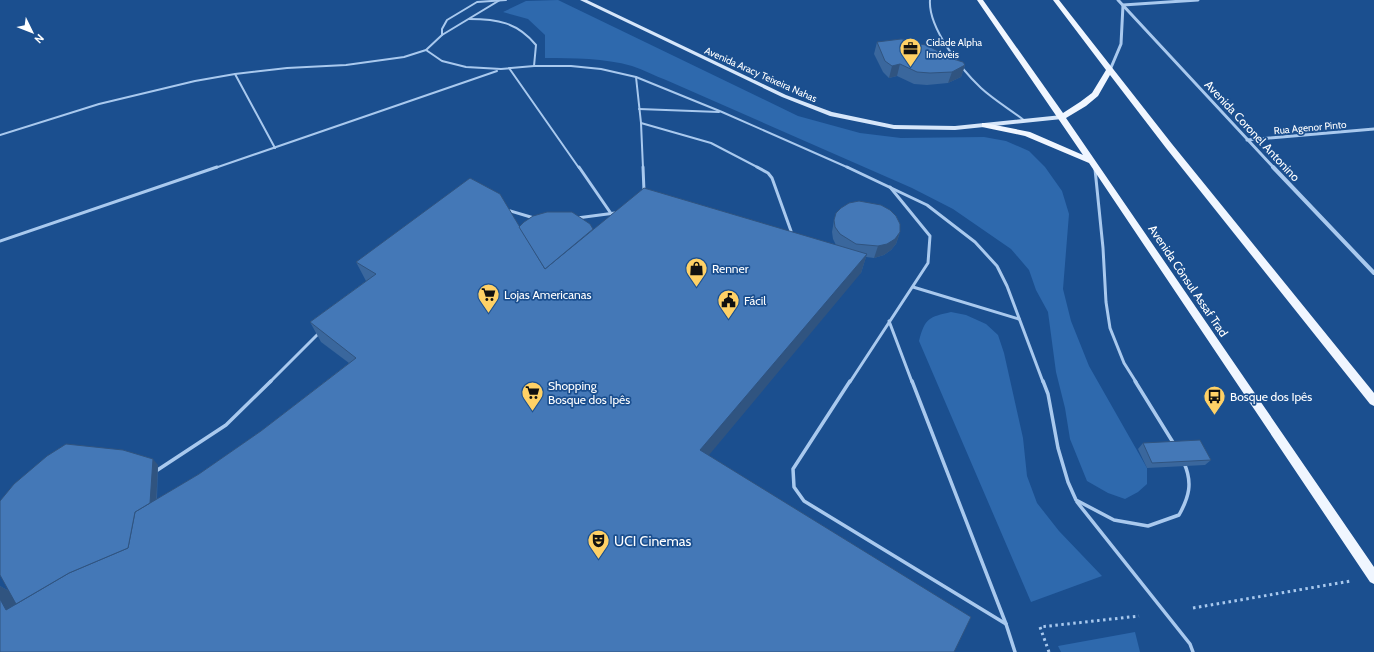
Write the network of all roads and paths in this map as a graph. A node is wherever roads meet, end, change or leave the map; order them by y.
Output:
1 (506, 0) edge
2 (583, 0) edge
3 (930, 0) edge
4 (980, 0) edge
5 (1056, 0) edge
6 (1118, 0) edge
7 (1198, 0) edge
8 (499, 1) edge
9 (1123, 5) junction
10 (468, 19) junction
11 (442, 35) junction
12 (426, 50) junction
13 (534, 66) junction
14 (509, 68) junction
15 (501, 69) junction
16 (1110, 70) junction
17 (235, 74) junction
18 (636, 77) junction
19 (639, 109) junction
20 (722, 112) junction
21 (1062, 118) junction
22 (1025, 121) junction
23 (641, 123) junction
24 (986, 125) junction
25 (1374, 129) edge
26 (0, 134) edge
27 (1247, 140) junction
28 (275, 148) junction
29 (1093, 164) junction
30 (889, 186) junction
31 (644, 199) edge
32 (504, 209) edge
33 (618, 211) edge
34 (612, 214) junction
35 (575, 218) edge
36 (538, 220) edge
37 (788, 234) edge
38 (0, 241) edge
39 (1374, 273) edge
40 (913, 287) junction
41 (1019, 320) junction
42 (888, 321) junction
43 (321, 331) edge
44 (1374, 401) edge
45 (1176, 446) edge
46 (1183, 460) edge
47 (155, 471) dead end
48 (1076, 500) junction
49 (1374, 578) edge
50 (1354, 581) dead end
51 (1192, 608) dead end
52 (1139, 616) dead end
53 (1006, 624) junction
54 (1015, 652) edge
55 (1049, 652) edge
56 (1193, 652) edge

1 - 8 lane
2 - 24 street, Avenida Aracy Teixeira Nahas
3 - 22 lane
4 - 21 main road, Avenida Cônsul Assaf Trad
5 - 16 main road
6 - 9 street, Avenida Coronel Antonino
7 - 9 street
8 - 10 lane
8 - 11 lane
9 - 16 street
9 - 27 street, Avenida Coronel Antonino
10 - 11 lane
10 - 13 lane
11 - 12 lane
12 - 15 lane
12 - 17 lane
13 - 14 lane
13 - 18 lane
14 - 15 lane
14 - 34 lane
15 - 28 lane
16 - 21 main road
16 - 44 main road
17 - 26 lane
17 - 28 lane
18 - 19 lane
18 - 20 lane
19 - 20 lane
19 - 23 lane
20 - 30 lane
21 - 22 street, Avenida Aracy Teixeira Nahas
21 - 29 main road, Avenida Cônsul Assaf Trad
22 - 24 street, Avenida Aracy Teixeira Nahas
23 - 31 lane
23 - 37 lane
24 - 29 main road
25 - 27 street, Rua Agenor Pinto
27 - 39 street, Avenida Coronel Antonino
28 - 38 lane
29 - 45 lane
29 - 49 main road, Avenida Cônsul Assaf Trad
30 - 40 lane
30 - 41 lane
32 - 36 lane
33 - 34 lane
34 - 35 lane
40 - 41 lane
40 - 42 lane
41 - 48 lane
42 - 53 lane
42 - 53 lane
43 - 47 lane
46 - 48 lane
48 - 56 lane
50 - 51 path
52 - 55 path
53 - 54 lane

